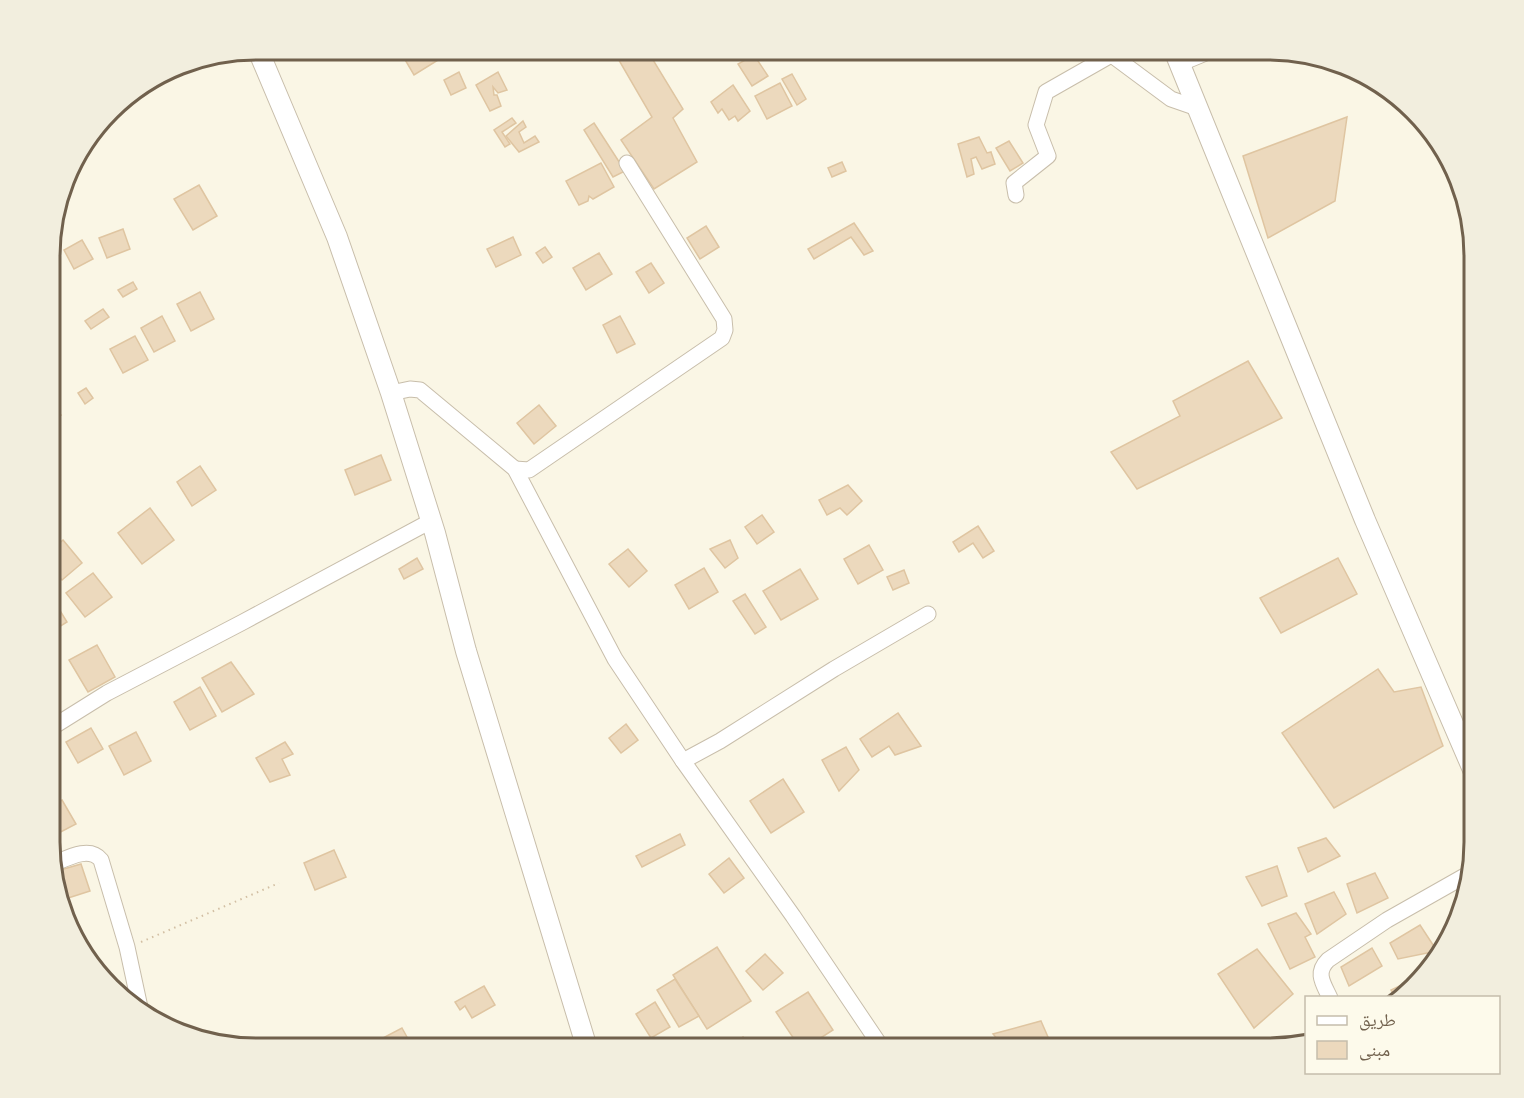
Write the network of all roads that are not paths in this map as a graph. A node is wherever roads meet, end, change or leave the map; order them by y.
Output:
1 (262, 60) edge
2 (1096, 60) edge
3 (1119, 60) edge
4 (1178, 60) edge
5 (1197, 108) junction
6 (627, 163) dead end
7 (1016, 195) dead end
8 (391, 393) junction
9 (515, 469) junction
10 (431, 521) junction
11 (928, 614) dead end
12 (60, 723) edge
13 (1464, 749) edge
14 (683, 761) junction
15 (61, 861) edge
16 (1460, 878) edge
17 (1329, 996) edge
18 (138, 999) edge
19 (584, 1038) edge
20 (875, 1038) edge

1 - 8 street
2 - 7 street
3 - 5 street
4 - 5 street
5 - 13 street
6 - 9 street
8 - 9 street
8 - 10 street
9 - 14 street
10 - 12 street
10 - 19 street
11 - 14 street
14 - 20 street
15 - 18 street
16 - 17 street

